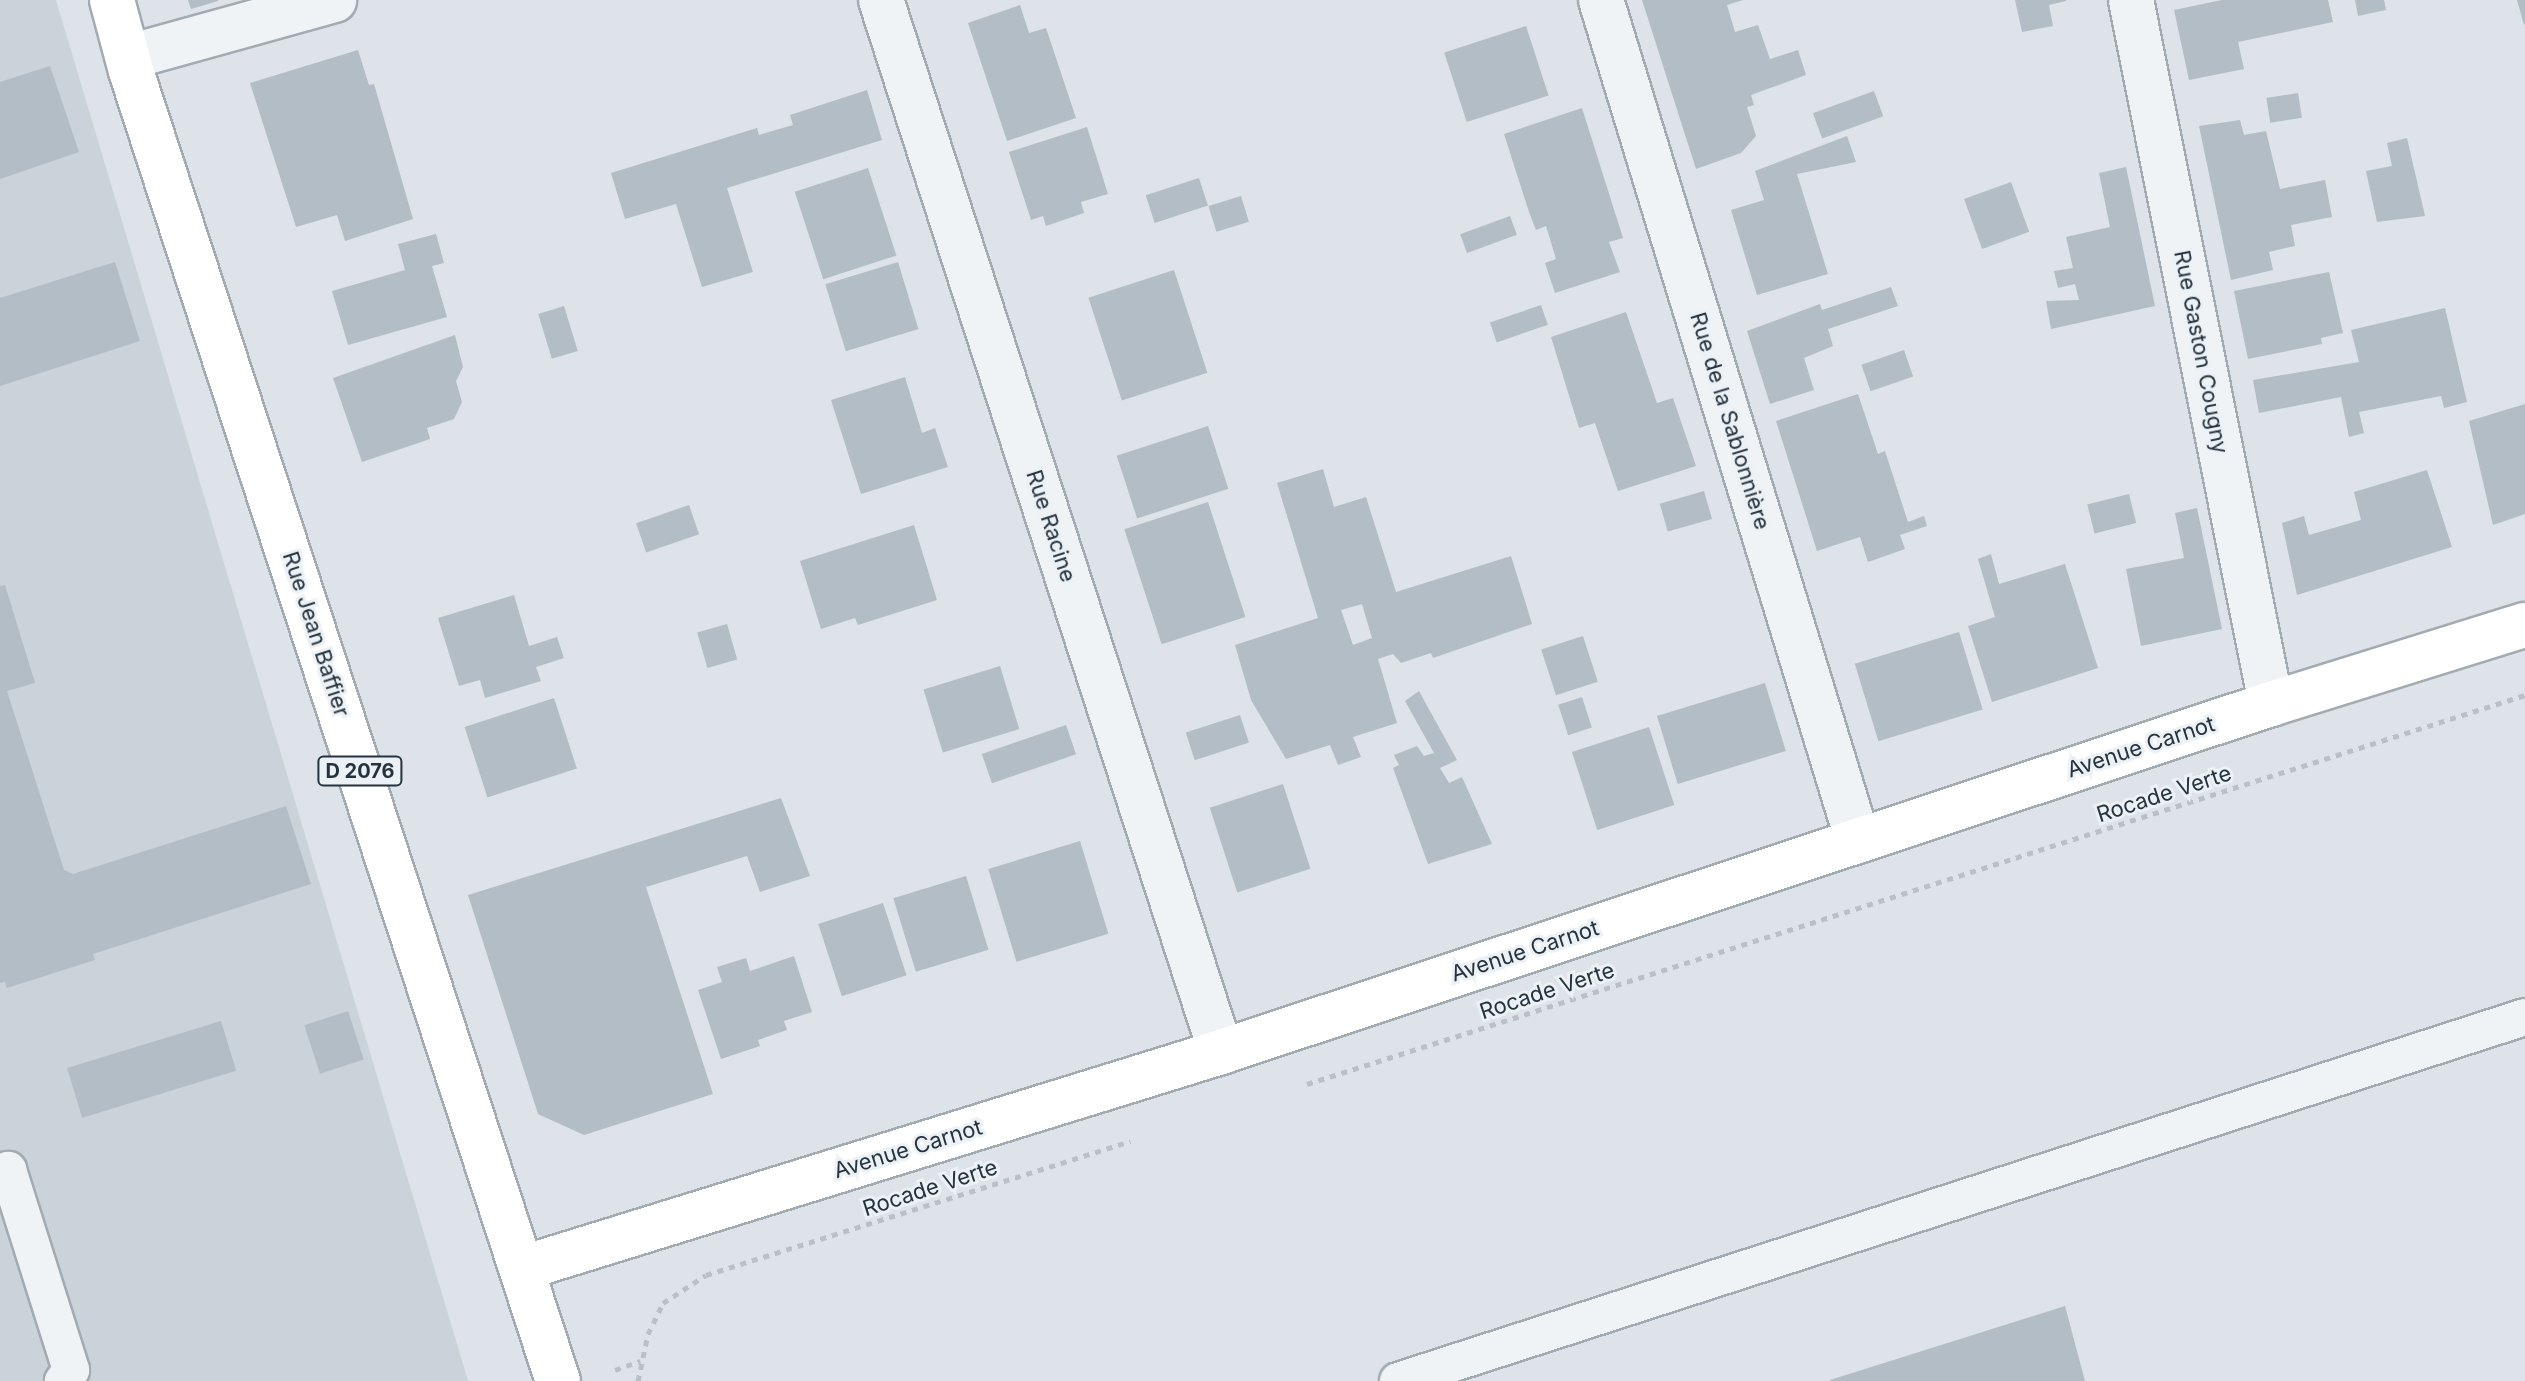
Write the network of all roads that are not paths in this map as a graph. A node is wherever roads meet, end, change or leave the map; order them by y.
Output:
1 (112, 0) edge
2 (334, 0) edge
3 (881, 0) edge
4 (1601, 0) edge
5 (2131, 0) edge
6 (129, 57) junction
7 (2525, 625) edge
8 (2271, 704) junction
9 (1858, 841) junction
10 (2525, 1017) edge
11 (1221, 1052) junction
12 (0, 1173) edge
13 (523, 1268) junction
14 (63, 1381) edge
15 (558, 1381) edge
16 (1398, 1381) edge

1 - 6 main road, Rue Jean Baffier / D 2076
2 - 6 street
3 - 11 street, Rue Racine
4 - 9 street, Rue de la Sablonnière
5 - 8 street, Rue Gaston Cougny
6 - 13 main road, Rue Jean Baffier / D 2076
7 - 8 main road, Avenue Carnot
8 - 9 main road, Avenue Carnot
9 - 11 main road, Avenue Carnot
10 - 16 lane
11 - 13 main road, Avenue Carnot
12 - 14 lane
13 - 15 main road, D 2076

